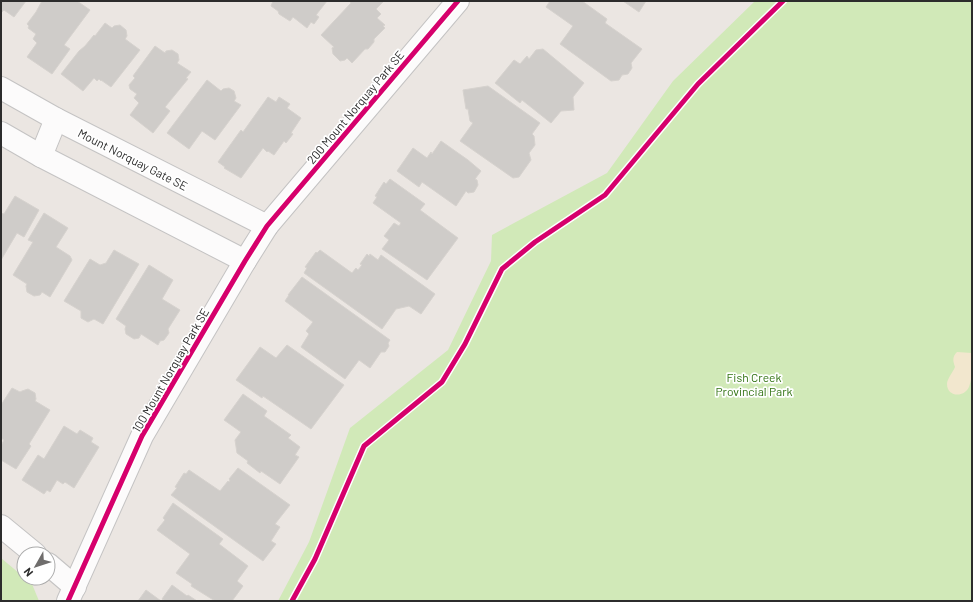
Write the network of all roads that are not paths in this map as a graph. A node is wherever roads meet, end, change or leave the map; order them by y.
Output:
1 (458, 1) edge
2 (1, 88) edge
3 (56, 120) junction
4 (1, 133) edge
5 (41, 156) junction
6 (267, 226) junction
7 (245, 261) junction
8 (1, 526) edge
9 (25, 546) edge
10 (56, 574) edge
11 (72, 594) edge

1 - 6 street, 200 Mount Norquay Park SE
2 - 3 street, Mount Norquay Gate SE
3 - 5 street
3 - 6 street, Mount Norquay Gate SE
4 - 5 street
5 - 7 street
6 - 7 street, 200 Mount Norquay Park SE
7 - 11 street, 100 Mount Norquay Park SE
8 - 9 street
10 - 11 street, 100 Mount Norquay Park SE

